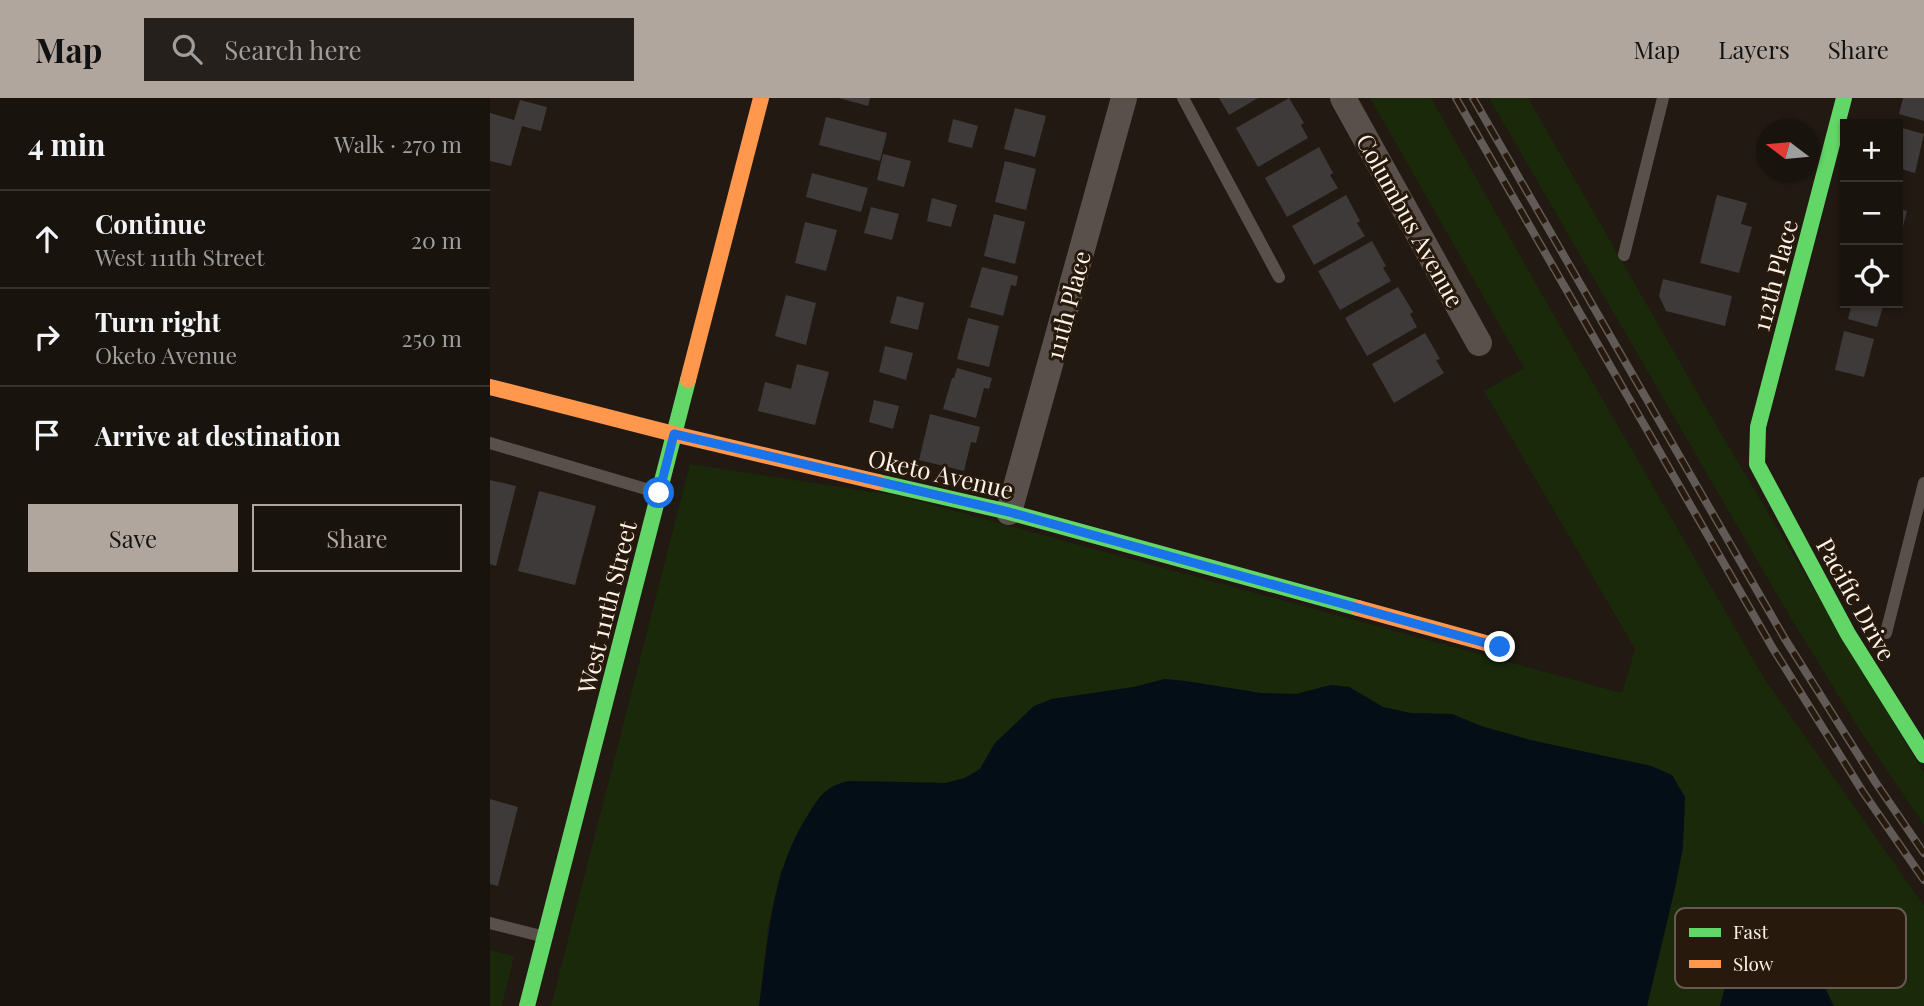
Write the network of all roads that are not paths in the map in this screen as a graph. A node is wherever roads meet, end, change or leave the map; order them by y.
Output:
1 (761, 98) edge
2 (1124, 98) edge
3 (1183, 98) edge
4 (1343, 98) edge
5 (1663, 98) edge
6 (1844, 98) edge
7 (1624, 255) dead end
8 (1279, 277) dead end
9 (1479, 342) dead end
10 (490, 387) edge
11 (674, 434) junction
12 (490, 443) edge
13 (1756, 464) joint
14 (1924, 483) edge
15 (659, 493) junction
16 (1009, 512) junction
17 (1886, 633) dead end
18 (1500, 647) dead end
19 (1923, 754) edge
20 (490, 923) edge
21 (545, 937) junction
22 (527, 1006) edge

1 - 11 street, West 111th Street
2 - 16 street, 111th Place
3 - 8 lane
4 - 9 street, Columbus Avenue
5 - 7 lane
6 - 13 street, 112th Place
10 - 11 street, Oketo Avenue
11 - 15 street, West 111th Street
11 - 16 street, Oketo Avenue
12 - 15 lane
13 - 19 street, Pacific Drive
14 - 17 lane
15 - 21 street, West 111th Street
16 - 18 street, Oketo Avenue
20 - 21 lane
21 - 22 street, West 111th Street

